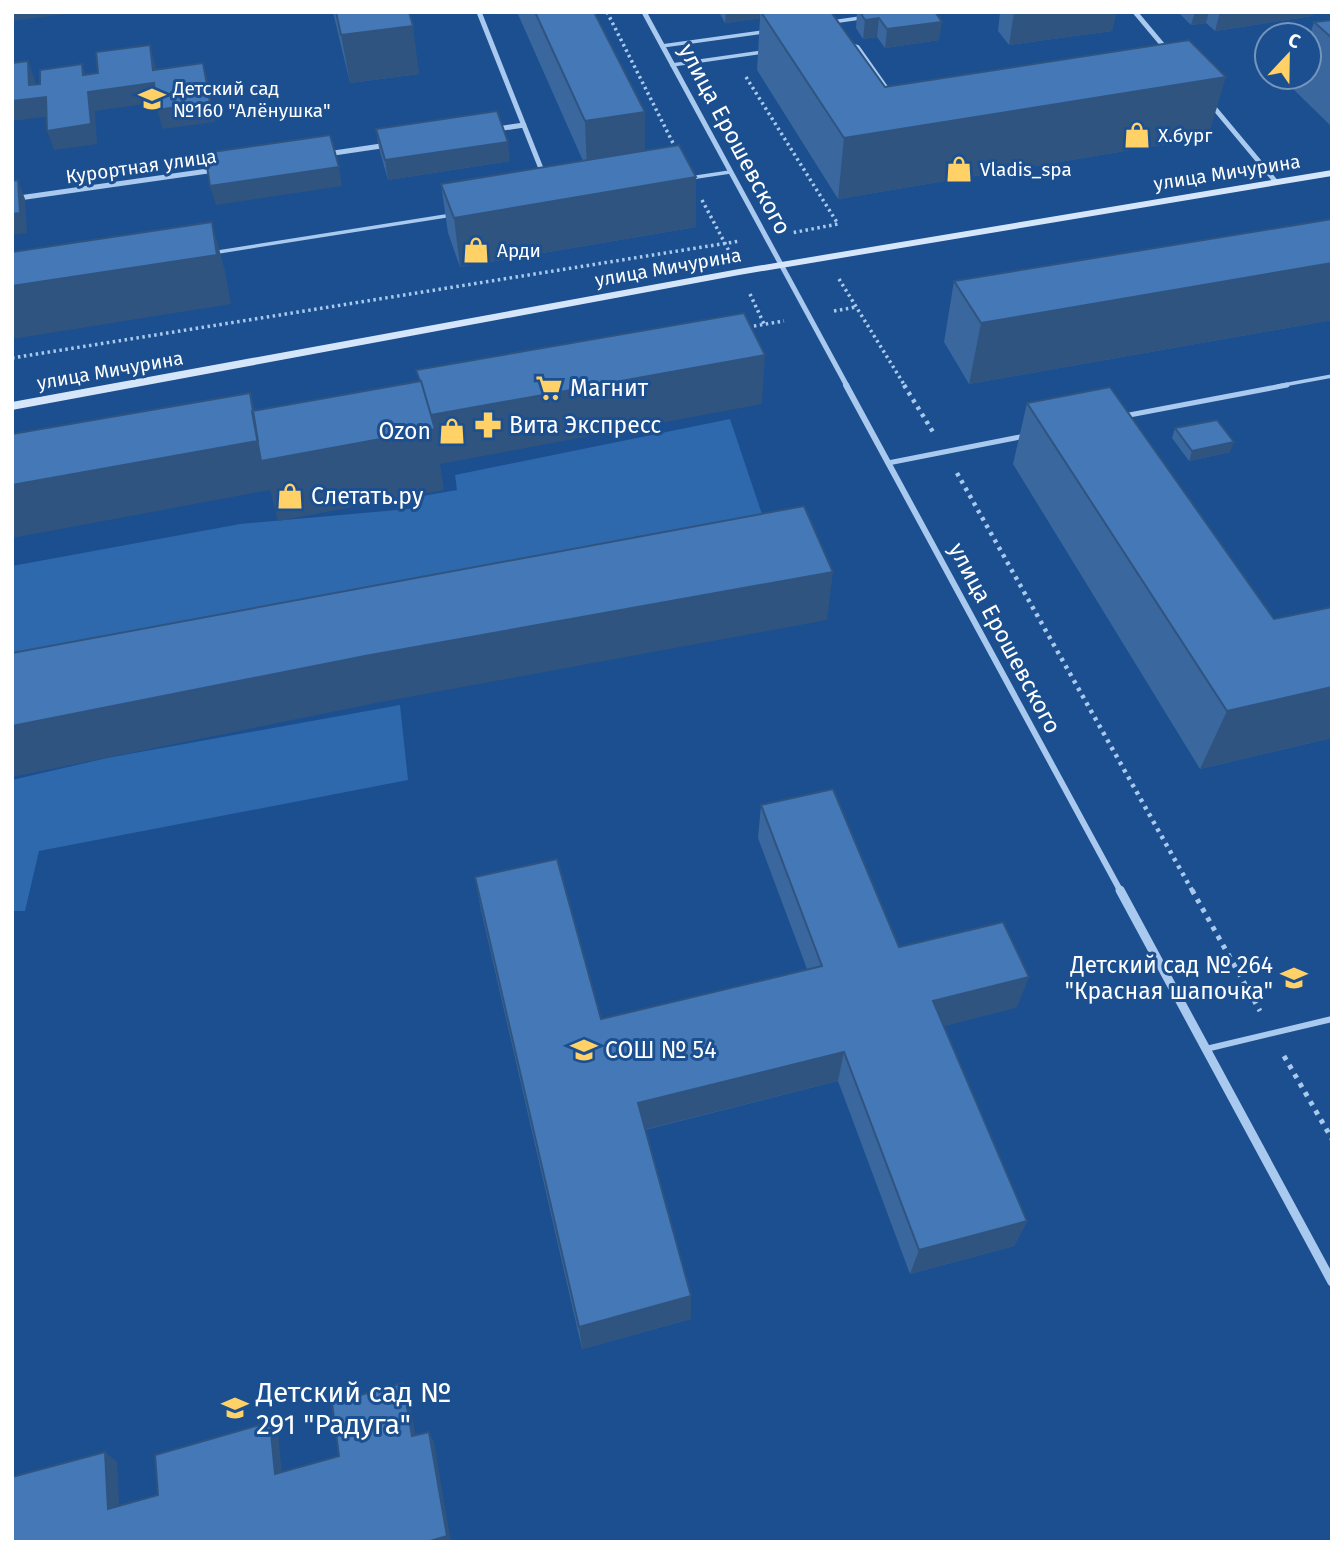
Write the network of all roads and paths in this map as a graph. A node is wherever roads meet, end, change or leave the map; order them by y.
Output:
1 (480, 12) edge
2 (607, 12) edge
3 (644, 12) edge
4 (1135, 12) edge
5 (871, 16) edge
6 (830, 22) edge
7 (776, 30) edge
8 (849, 44) edge
9 (662, 46) junction
10 (773, 50) edge
11 (1170, 55) edge
12 (733, 56) junction
13 (672, 65) junction
14 (893, 97) edge
15 (1205, 97) edge
16 (524, 125) junction
17 (496, 130) edge
18 (400, 143) edge
19 (317, 155) edge
20 (220, 169) edge
21 (730, 172) junction
22 (1332, 173) edge
23 (691, 178) junction
24 (679, 180) edge
25 (1276, 182) junction
26 (548, 187) edge
27 (12, 199) edge
28 (457, 215) edge
29 (809, 230) junction
30 (766, 237) junction
31 (724, 243) junction
32 (200, 255) edge
33 (826, 258) junction
34 (780, 264) junction
35 (808, 316) junction
36 (737, 329) edge
37 (12, 358) edge
38 (1332, 376) edge
39 (12, 405) edge
40 (1117, 418) edge
41 (1037, 433) edge
42 (944, 451) junction
43 (888, 463) junction
44 (1332, 1019) edge
45 (1272, 1033) junction
46 (1206, 1049) junction
47 (1332, 1139) edge
48 (1332, 1282) edge

1 - 16 street
2 - 23 path
3 - 9 street, улица Ерошевского
4 - 11 street
5 - 6 lane
7 - 9 lane
8 - 14 lane
9 - 13 street, улица Ерошевского
10 - 12 lane
12 - 13 lane
12 - 29 path
13 - 21 street, улица Ерошевского
15 - 25 street
16 - 17 street
16 - 26 street
18 - 19 street
20 - 27 street, Курортная улица
21 - 23 lane
21 - 30 street, улица Ерошевского
22 - 25 main road, улица Мичурина
23 - 24 lane
23 - 31 path
25 - 33 main road, улица Мичурина
28 - 32 lane
29 - 30 path
29 - 33 path
30 - 31 path
30 - 34 street, улица Ерошевского
31 - 37 path
33 - 34 main road, улица Мичурина
33 - 42 path
34 - 35 street, улица Ерошевского
34 - 39 main road, улица Мичурина
35 - 36 path
35 - 43 street, улица Ерошевского
38 - 40 lane
41 - 42 lane
42 - 43 lane
42 - 45 path
43 - 46 street, улица Ерошевского
44 - 45 lane
45 - 46 lane
45 - 47 path
46 - 48 street, улица Ерошевского

